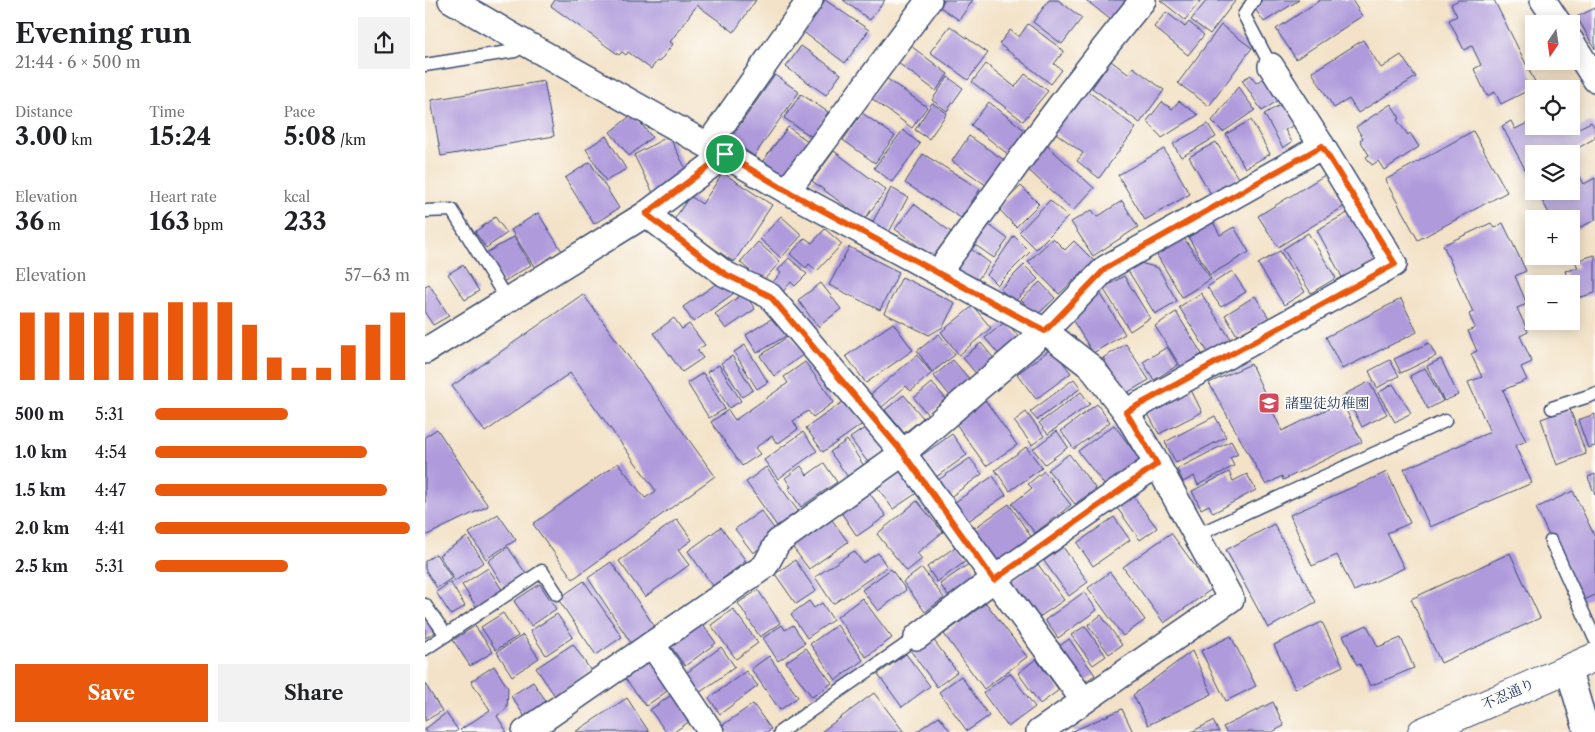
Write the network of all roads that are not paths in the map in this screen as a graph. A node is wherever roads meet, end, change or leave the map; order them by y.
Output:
1 (451, 0) edge
2 (810, 0) edge
3 (929, 0) edge
4 (1143, 0) edge
5 (1254, 0) edge
6 (1543, 0) edge
7 (1553, 15) edge
8 (525, 43) junction
9 (425, 65) edge
10 (1271, 66) joint
11 (1322, 146) junction
12 (717, 150) junction
13 (787, 191) junction
14 (425, 212) edge
15 (646, 214) junction
16 (938, 273) junction
17 (507, 300) junction
18 (1045, 331) junction
19 (425, 350) edge
20 (1595, 394) edge
21 (1551, 408) dead end
22 (1126, 412) junction
23 (1445, 421) dead end
24 (903, 453) junction
25 (1157, 464) junction
26 (1197, 534) junction
27 (1551, 541) dead end
28 (994, 580) junction
29 (557, 594) dead end
30 (425, 605) edge
31 (446, 635) junction
32 (917, 637) joint
33 (1595, 639) edge
34 (652, 644) junction
35 (425, 649) edge
36 (1595, 657) edge
37 (1568, 668) junction
38 (1084, 701) junction
39 (525, 732) edge
40 (711, 732) edge
41 (779, 732) edge
42 (1039, 732) edge
43 (1422, 732) edge
44 (1587, 732) edge

1 - 8 street
2 - 12 street
3 - 13 street
4 - 16 street
5 - 10 lane
6 - 7 street
8 - 9 lane
8 - 12 street
10 - 11 street
11 - 18 street
11 - 22 street
12 - 13 street
12 - 15 street
13 - 16 street
14 - 17 lane
15 - 17 street
15 - 24 street
16 - 18 street
17 - 19 street
18 - 22 street
18 - 24 street
20 - 21 lane
22 - 25 street
23 - 26 lane
24 - 28 street
24 - 34 street
25 - 26 street
25 - 28 street
26 - 38 street
27 - 33 lane
28 - 32 street
28 - 38 street
29 - 31 lane
30 - 31 lane
31 - 35 lane
32 - 41 lane
34 - 39 street
34 - 40 street
36 - 37 main road, 不忍通り
37 - 43 main road, 不忍通り
37 - 44 street
38 - 42 street

